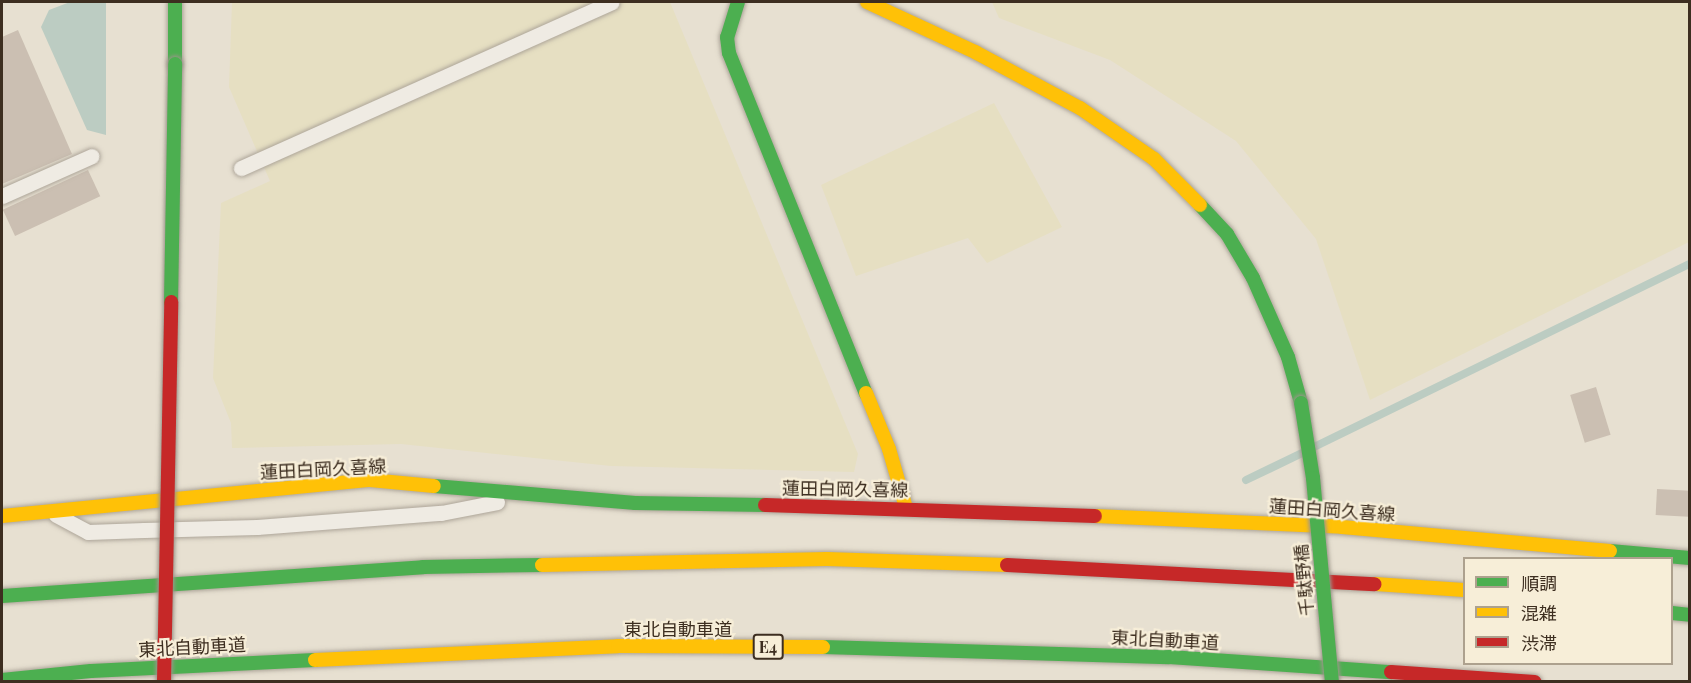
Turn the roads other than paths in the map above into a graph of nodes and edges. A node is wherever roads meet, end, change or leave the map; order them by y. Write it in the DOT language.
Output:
graph roads {
  1 [pos="175,2"];
  2 [pos="612,2"];
  3 [pos="738,2"];
  4 [pos="867,2"];
  5 [pos="92,156"];
  6 [pos="241,168"];
  7 [pos="2,196"];
  8 [pos="532,495"];
  9 [pos="906,508"];
  10 [pos="49,509"];
  11 [pos="2,516"];
  12 [pos="1689,558"];
  13 [pos="1463,590"];
  14 [pos="2,596"];
  15 [pos="1673,612"];
  16 [pos="1689,615"];
  17 [pos="2,680"];
  18 [pos="164,681"];
  19 [pos="1332,681"];
  20 [pos="1535,681"];
  1 -- 18 [label="main road, bridge"];
  2 -- 6 [label="lane"];
  3 -- 9 [label="main road"];
  4 -- 19 [label="main road, 千駄野橋, bridge"];
  5 -- 7 [label="lane"];
  8 -- 9 [label="main road, 蓮田白岡久喜線"];
  8 -- 10 [label="main road, 蓮田白岡久喜線"];
  8 -- 10 [label="lane"];
  9 -- 12 [label="main road, 蓮田白岡久喜線"];
  10 -- 11 [label="main road, 蓮田白岡久喜線"];
  13 -- 14 [label="main road"];
  15 -- 16 [label="main road"];
  17 -- 20 [label="main road, 東北自動車道 / E4"];
}
